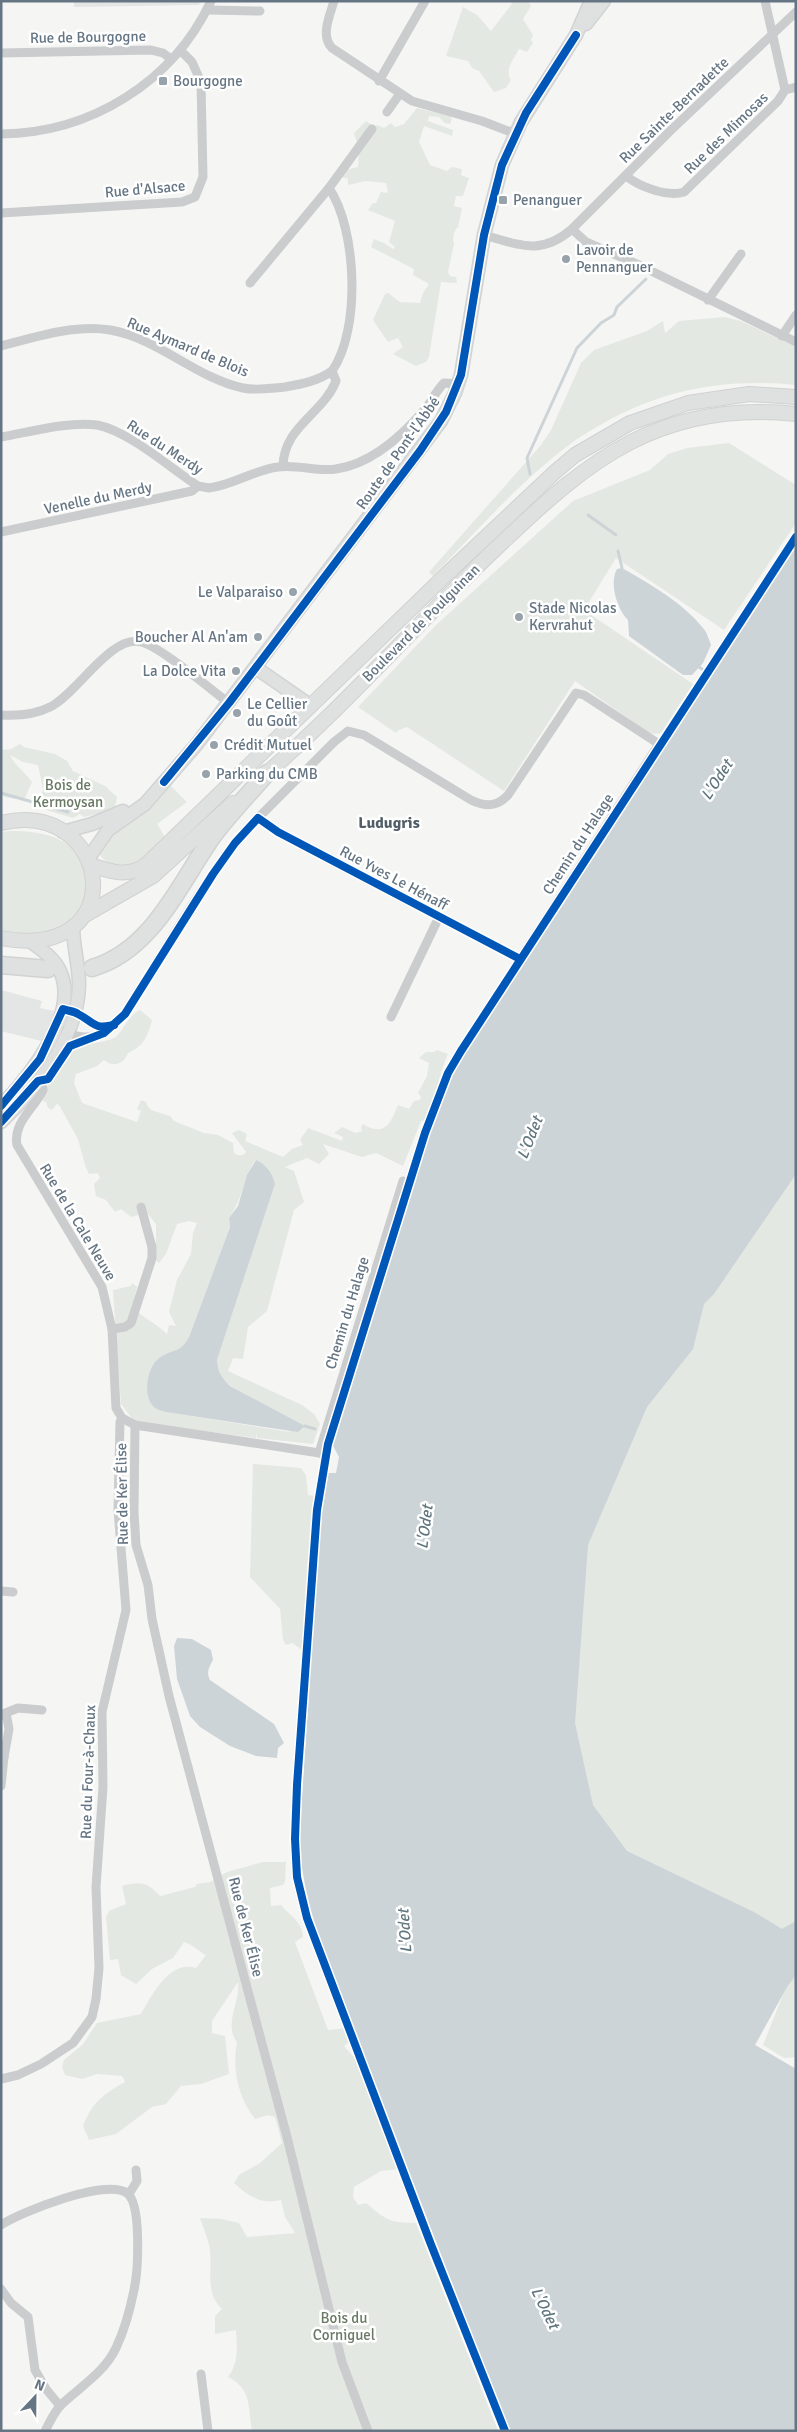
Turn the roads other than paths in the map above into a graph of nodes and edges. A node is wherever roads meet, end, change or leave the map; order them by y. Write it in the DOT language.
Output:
graph roads {
  1 [pos="212,1"];
  2 [pos="334,1"];
  3 [pos="425,1"];
  4 [pos="591,1"];
  5 [pos="604,1"];
  6 [pos="765,1"];
  7 [pos="207,10"];
  8 [pos="260,11"];
  9 [pos="796,12"];
  10 [pos="773,33"];
  11 [pos="576,35"];
  12 [pos="180,50"];
  13 [pos="1,52"];
  14 [pos="172,59"];
  15 [pos="380,81"];
  16 [pos="796,87"];
  17 [pos="785,90"];
  18 [pos="400,95"];
  19 [pos="386,112"];
  20 [pos="372,129"];
  21 [pos="1,134"];
  22 [pos="516,134"];
  23 [pos="626,176"];
  24 [pos="329,188"];
  25 [pos="1,213"];
  26 [pos="572,229"];
  27 [pos="484,235"];
  28 [pos="740,254"];
  29 [pos="250,283"];
  30 [pos="708,300"];
  31 [pos="796,315"];
  32 [pos="782,336"];
  33 [pos="796,342"];
  34 [pos="1,346"];
  35 [pos="332,371"];
  36 [pos="458,384"];
  37 [pos="796,397"];
  38 [pos="796,414"];
  39 [pos="1,437"];
  40 [pos="283,466"];
  41 [pos="198,486"];
  42 [pos="1,532"];
  43 [pos="256,668"];
  44 [pos="229,703"];
  45 [pos="311,706"];
  46 [pos="1,715"];
  47 [pos="267,773"];
  48 [pos="164,782"];
  49 [pos="258,818"];
  50 [pos="1,823"];
  51 [pos="63,832"];
  52 [pos="90,862"];
  53 [pos="85,915"];
  54 [pos="440,917"];
  55 [pos="73,926"];
  56 [pos="1,938"];
  57 [pos="31,942"];
  58 [pos="520,959"];
  59 [pos="1,965"];
  60 [pos="92,968"];
  61 [pos="48,969"];
  62 [pos="74,1013"];
  63 [pos="391,1017"];
  64 [pos="114,1025"];
  65 [pos="56,1028"];
  66 [pos="68,1034"];
  67 [pos="32,1079"];
  68 [pos="1,1106"];
  69 [pos="1,1122"];
  70 [pos="403,1182"];
  71 [pos="141,1206"];
  72 [pos="112,1329"];
  73 [pos="329,1416"];
  74 [pos="122,1418"];
  75 [pos="318,1419"];
  76 [pos="135,1425"];
  77 [pos="1,1591"];
  78 [pos="13,1592"];
  79 [pos="42,1710"];
  80 [pos="2,1714"];
  81 [pos="3,1756"];
  82 [pos="1,1786"];
  83 [pos="1,2079"];
  84 [pos="136,2170"];
  85 [pos="129,2194"];
  86 [pos="1,2226"];
  87 [pos="1,2289"];
  88 [pos="201,2374"];
  89 [pos="60,2406"];
  90 [pos="45,2431"];
  91 [pos="208,2431"];
  92 [pos="368,2431"];
  1 -- 7 [label="street"];
  2 -- 15 [label="street"];
  3 -- 15 [label="street"];
  4 -- 11 [label="main road, Route de Pont-l'Abbé"];
  5 -- 11 [label="main road, Route de Pont-l'Abbé"];
  6 -- 10 [label="street, Rue des Mimosas"];
  7 -- 8 [label="street"];
  7 -- 12 [label="street"];
  9 -- 10 [label="street, Rue Sainte-Bernadette"];
  10 -- 17 [label="street, Rue des Mimosas"];
  10 -- 23 [label="street, Rue Sainte-Bernadette"];
  11 -- 22 [label="main road, Route de Pont-l'Abbé"];
  12 -- 14 [label="street"];
  12 -- 25 [label="street, Rue d'Alsace"];
  13 -- 14 [label="street, Rue de Bourgogne"];
  14 -- 21 [label="street"];
  15 -- 18 [label="street"];
  16 -- 17 [label="street, Rue des Mimosas"];
  17 -- 23 [label="street, Rue des Mimosas"];
  18 -- 19 [label="street"];
  18 -- 22 [label="street"];
  20 -- 24 [label="street"];
  22 -- 27 [label="main road, Route de Pont-l'Abbé"];
  23 -- 26 [label="street, Rue Sainte-Bernadette"];
  24 -- 29 [label="street"];
  24 -- 35 [label="street"];
  26 -- 27 [label="street, Rue Sainte-Bernadette"];
  26 -- 30 [label="street"];
  27 -- 36 [label="main road, Route de Pont-l'Abbé"];
  28 -- 30 [label="street"];
  30 -- 32 [label="street"];
  31 -- 32 [label="street"];
  32 -- 33 [label="street"];
  34 -- 35 [label="street, Rue Aymard de Blois"];
  35 -- 40 [label="street"];
  36 -- 40 [label="street, Rue du Merdy"];
  36 -- 43 [label="main road, Route de Pont-l'Abbé"];
  37 -- 45 [label="main road, Boulevard de Poulguinan"];
  38 -- 47 [label="main road, Boulevard de Poulguinan"];
  39 -- 41 [label="street, Rue du Merdy"];
  40 -- 41 [label="street, Rue du Merdy"];
  41 -- 42 [label="street, Venelle du Merdy"];
  43 -- 44 [label="main road, Route de Pont-l'Abbé"];
  43 -- 45 [label="main road"];
  44 -- 46 [label="street"];
  44 -- 48 [label="main road, Route de Pont-l'Abbé"];
  45 -- 52 [label="main road, Boulevard de Poulguinan"];
  47 -- 53 [label="main road, Boulevard de Poulguinan"];
  47 -- 60 [label="highway"];
  48 -- 51 [label="main road, Route de Pont-l'Abbé"];
  48 -- 52 [label="main road, Route de Pont-l'Abbé"];
  49 -- 54 [label="street, Rue Yves Le Hénaff"];
  49 -- 58 [label="street, Chemin du Halage"];
  49 -- 64 [label="street"];
  50 -- 51 [label="main road"];
  51 -- 52 [label="main road"];
  52 -- 53 [label="main road"];
  53 -- 55 [label="main road"];
  54 -- 58 [label="street, Rue Yves Le Hénaff"];
  54 -- 63 [label="street"];
  55 -- 57 [label="main road"];
  55 -- 62 [label="main road"];
  56 -- 57 [label="main road"];
  57 -- 62 [label="main road"];
  59 -- 61 [label="highway"];
  62 -- 64 [label="street"];
  62 -- 65 [label="main road"];
  62 -- 66 [label="main road"];
  64 -- 66 [label="street"];
  65 -- 66 [label="street"];
  65 -- 67 [label="main road"];
  66 -- 67 [label="main road"];
  67 -- 68 [label="main road"];
  67 -- 69 [label="main road"];
  67 -- 72 [label="street, Rue de la Cale Neuve"];
  70 -- 73 [label="street, Chemin du Halage"];
  71 -- 72 [label="street"];
  72 -- 74 [label="street, Rue de la Cale Neuve"];
  73 -- 75 [label="street"];
  73 -- 76 [label="street, Chemin du Halage"];
  74 -- 76 [label="street"];
  74 -- 83 [label="street, Rue du Four-à-Chaux"];
  76 -- 92 [label="street, Rue de Ker Élise"];
  77 -- 78 [label="street"];
  79 -- 80 [label="street"];
  80 -- 81 [label="street"];
  81 -- 82 [label="street"];
  84 -- 85 [label="street"];
  85 -- 86 [label="street"];
  85 -- 89 [label="street"];
  87 -- 89 [label="street"];
  88 -- 91 [label="street"];
  89 -- 90 [label="street"];
}
